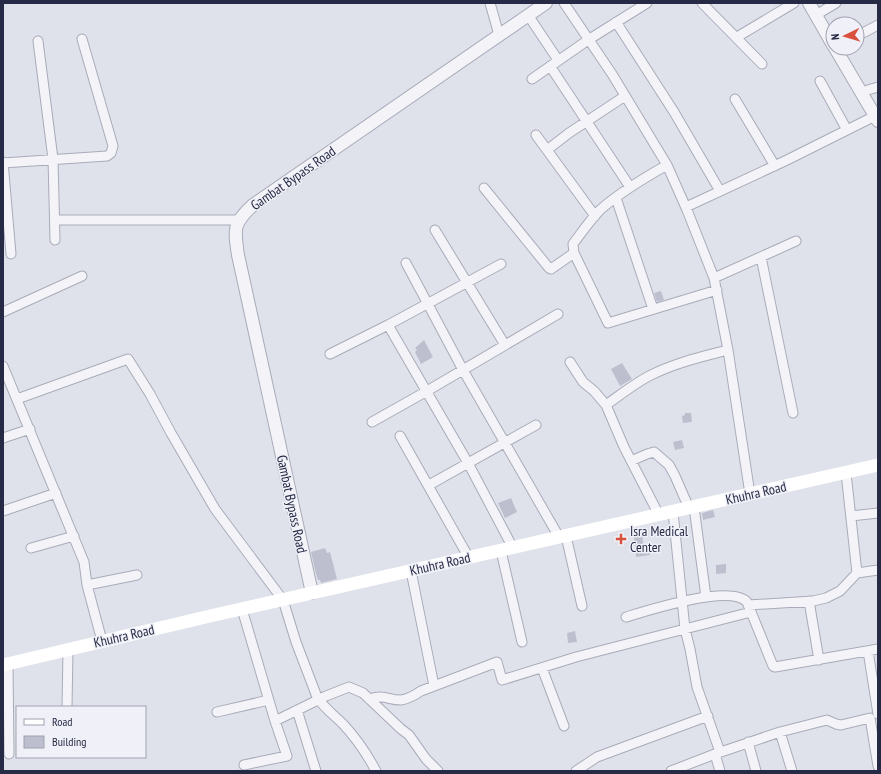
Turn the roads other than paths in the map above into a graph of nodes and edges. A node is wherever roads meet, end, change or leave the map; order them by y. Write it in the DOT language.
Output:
graph roads {
  1 [pos="490,3"];
  2 [pos="546,3"];
  3 [pos="564,3"];
  4 [pos="647,3"];
  5 [pos="702,3"];
  6 [pos="794,3"];
  7 [pos="809,3"];
  8 [pos="836,3"];
  9 [pos="528,15"];
  10 [pos="816,15"];
  11 [pos="616,22"];
  12 [pos="878,25"];
  13 [pos="825,31"];
  14 [pos="865,32"];
  15 [pos="499,35"];
  16 [pos="737,38"];
  17 [pos="82,39"];
  18 [pos="588,40"];
  19 [pos="38,41"];
  20 [pos="840,56"];
  21 [pos="558,60"];
  22 [pos="762,64"];
  23 [pos="550,66"];
  24 [pos="532,79"];
  25 [pos="820,81"];
  26 [pos="878,87"];
  27 [pos="861,92"];
  28 [pos="625,96"];
  29 [pos="735,99"];
  30 [pos="876,119"];
  31 [pos="586,122"];
  32 [pos="847,130"];
  33 [pos="536,135"];
  34 [pos="547,150"];
  35 [pos="53,159"];
  36 [pos="3,163"];
  37 [pos="667,165"];
  38 [pos="774,166"];
  39 [pos="630,187"];
  40 [pos="484,188"];
  41 [pos="720,191"];
  42 [pos="616,198"];
  43 [pos="686,207"];
  44 [pos="595,216"];
  45 [pos="56,220"];
  46 [pos="238,220"];
  47 [pos="435,230"];
  48 [pos="56,240"];
  49 [pos="796,241"];
  50 [pos="574,253"];
  51 [pos="11,254"];
  52 [pos="761,257"];
  53 [pos="406,263"];
  54 [pos="501,264"];
  55 [pos="82,276"];
  56 [pos="714,278"];
  57 [pos="467,283"];
  58 [pos="717,290"];
  59 [pos="428,304"];
  60 [pos="653,309"];
  61 [pos="3,312"];
  62 [pos="558,314"];
  63 [pos="388,325"];
  64 [pos="505,345"];
  65 [pos="728,350"];
  66 [pos="330,354"];
  67 [pos="570,362"];
  68 [pos="3,366"];
  69 [pos="463,370"];
  70 [pos="427,391"];
  71 [pos="17,399"];
  72 [pos="606,405"];
  73 [pos="793,413"];
  74 [pos="372,422"];
  75 [pos="536,425"];
  76 [pos="30,429"];
  77 [pos="400,436"];
  78 [pos="3,438"];
  79 [pos="505,443"];
  80 [pos="631,461"];
  81 [pos="468,463"];
  82 [pos="878,465"];
  83 [pos="846,473"];
  84 [pos="428,485"];
  85 [pos="56,492"];
  86 [pos="750,494"];
  87 [pos="692,507"];
  88 [pos="3,510"];
  89 [pos="673,512"];
  90 [pos="878,513"];
  91 [pos="659,515"];
  92 [pos="851,516"];
  93 [pos="74,536"];
  94 [pos="562,537"];
  95 [pos="31,548"];
  96 [pos="507,549"];
  97 [pos="469,558"];
  98 [pos="878,570"];
  99 [pos="411,571"];
  100 [pos="857,573"];
  101 [pos="137,575"];
  102 [pos="87,585"];
  103 [pos="312,593"];
  104 [pos="706,598"];
  105 [pos="283,600"];
  106 [pos="809,601"];
  107 [pos="681,602"];
  108 [pos="582,606"];
  109 [pos="242,609"];
  110 [pos="750,609"];
  111 [pos="626,617"];
  112 [pos="685,629"];
  113 [pos="102,642"];
  114 [pos="522,642"];
  115 [pos="878,649"];
  116 [pos="68,650"];
  117 [pos="868,651"];
  118 [pos="819,660"];
  119 [pos="5,664"];
  120 [pos="542,668"];
  121 [pos="434,686"];
  122 [pos="369,699"];
  123 [pos="269,700"];
  124 [pos="319,700"];
  125 [pos="67,706"];
  126 [pos="297,710"];
  127 [pos="217,712"];
  128 [pos="878,714"];
  129 [pos="708,716"];
  130 [pos="275,721"];
  131 [pos="874,721"];
  132 [pos="564,726"];
  133 [pos="780,732"];
  134 [pos="748,742"];
  135 [pos="717,753"];
  136 [pos="9,754"];
  137 [pos="244,765"];
  138 [pos="878,766"];
  139 [pos="316,771"];
  140 [pos="376,771"];
  141 [pos="438,771"];
  142 [pos="576,771"];
  143 [pos="671,771"];
  144 [pos="720,771"];
  145 [pos="756,771"];
  146 [pos="792,771"];
  1 -- 15 [label="street"];
  2 -- 9 [label="street, Gambat Bypass Road"];
  3 -- 18 [label="street"];
  4 -- 11 [label="street"];
  5 -- 16 [label="street"];
  6 -- 16 [label="street"];
  7 -- 10 [label="street"];
  8 -- 10 [label="street"];
  9 -- 15 [label="street, Gambat Bypass Road"];
  9 -- 21 [label="street"];
  10 -- 13 [label="street"];
  11 -- 18 [label="street"];
  11 -- 41 [label="street"];
  12 -- 14 [label="street"];
  15 -- 46 [label="street, Gambat Bypass Road"];
  16 -- 22 [label="street"];
  17 -- 35 [label="street"];
  18 -- 21 [label="street"];
  18 -- 28 [label="street"];
  19 -- 35 [label="street"];
  20 -- 27 [label="street"];
  21 -- 23 [label="street"];
  23 -- 24 [label="street"];
  23 -- 31 [label="street"];
  25 -- 32 [label="street"];
  26 -- 27 [label="street"];
  27 -- 30 [label="street"];
  28 -- 31 [label="street"];
  28 -- 37 [label="street"];
  29 -- 38 [label="street"];
  30 -- 32 [label="street"];
  31 -- 34 [label="street"];
  31 -- 39 [label="street"];
  32 -- 38 [label="street"];
  33 -- 34 [label="street"];
  34 -- 44 [label="street"];
  35 -- 36 [label="street"];
  35 -- 45 [label="street"];
  36 -- 51 [label="street"];
  37 -- 39 [label="street"];
  37 -- 43 [label="street"];
  38 -- 41 [label="street"];
  39 -- 42 [label="street"];
  40 -- 50 [label="street"];
  41 -- 43 [label="street"];
  42 -- 44 [label="street"];
  42 -- 60 [label="street"];
  43 -- 56 [label="street"];
  44 -- 50 [label="street"];
  45 -- 46 [label="street"];
  45 -- 48 [label="street"];
  46 -- 103 [label="street, Gambat Bypass Road"];
  47 -- 57 [label="street"];
  49 -- 52 [label="street"];
  50 -- 60 [label="street"];
  52 -- 56 [label="street"];
  52 -- 73 [label="street"];
  53 -- 59 [label="street"];
  54 -- 57 [label="street"];
  55 -- 61 [label="street"];
  56 -- 58 [label="street"];
  57 -- 59 [label="street"];
  57 -- 64 [label="street"];
  58 -- 60 [label="street"];
  58 -- 65 [label="street"];
  59 -- 63 [label="street"];
  59 -- 69 [label="street"];
  62 -- 64 [label="street"];
  63 -- 66 [label="street"];
  63 -- 70 [label="street"];
  64 -- 69 [label="street"];
  65 -- 72 [label="street"];
  65 -- 86 [label="street"];
  67 -- 72 [label="street"];
  68 -- 71 [label="street"];
  69 -- 70 [label="street"];
  69 -- 79 [label="street"];
  70 -- 74 [label="street"];
  70 -- 81 [label="street"];
  71 -- 76 [label="street"];
  71 -- 105 [label="street"];
  72 -- 80 [label="street"];
  75 -- 79 [label="street"];
  76 -- 78 [label="street"];
  76 -- 85 [label="street"];
  77 -- 84 [label="street"];
  79 -- 81 [label="street"];
  79 -- 94 [label="street"];
  80 -- 87 [label="street"];
  80 -- 91 [label="street"];
  81 -- 84 [label="street"];
  81 -- 96 [label="street"];
  82 -- 83 [label="main road, Khuhra Road"];
  83 -- 86 [label="main road, Khuhra Road"];
  83 -- 92 [label="street"];
  84 -- 97 [label="street"];
  85 -- 88 [label="street"];
  85 -- 93 [label="street"];
  86 -- 87 [label="main road, Khuhra Road"];
  87 -- 89 [label="main road, Khuhra Road"];
  87 -- 104 [label="street"];
  89 -- 91 [label="main road, Khuhra Road"];
  89 -- 107 [label="street"];
  90 -- 92 [label="street"];
  91 -- 94 [label="main road, Khuhra Road"];
  92 -- 100 [label="street"];
  93 -- 95 [label="street"];
  93 -- 102 [label="street"];
  94 -- 96 [label="main road, Khuhra Road"];
  94 -- 108 [label="street"];
  96 -- 97 [label="main road, Khuhra Road"];
  96 -- 114 [label="street"];
  97 -- 99 [label="main road, Khuhra Road"];
  98 -- 100 [label="street"];
  99 -- 103 [label="main road, Khuhra Road"];
  99 -- 121 [label="street"];
  100 -- 106 [label="street"];
  101 -- 102 [label="street"];
  102 -- 113 [label="street"];
  103 -- 105 [label="main road, Khuhra Road"];
  104 -- 107 [label="street"];
  104 -- 110 [label="street"];
  105 -- 109 [label="main road, Khuhra Road"];
  105 -- 124 [label="street"];
  106 -- 110 [label="street"];
  106 -- 118 [label="street"];
  107 -- 111 [label="street"];
  107 -- 112 [label="street"];
  109 -- 113 [label="main road, Khuhra Road"];
  109 -- 123 [label="street"];
  110 -- 112 [label="street"];
  110 -- 118 [label="street"];
  112 -- 120 [label="street"];
  112 -- 129 [label="street"];
  113 -- 116 [label="main road, Khuhra Road"];
  115 -- 117 [label="street"];
  116 -- 119 [label="main road, Khuhra Road"];
  116 -- 125 [label="street"];
  117 -- 118 [label="street"];
  117 -- 128 [label="street"];
  119 -- 136 [label="street"];
  120 -- 121 [label="street"];
  120 -- 132 [label="street"];
  121 -- 122 [label="street"];
  122 -- 124 [label="street"];
  122 -- 141 [label="street"];
  123 -- 127 [label="street"];
  123 -- 130 [label="street"];
  124 -- 126 [label="street"];
  124 -- 140 [label="street"];
  126 -- 130 [label="street"];
  126 -- 139 [label="street"];
  129 -- 135 [label="street"];
  129 -- 142 [label="street"];
  130 -- 137 [label="street"];
  131 -- 133 [label="street"];
  131 -- 138 [label="street"];
  133 -- 134 [label="street"];
  133 -- 146 [label="street"];
  134 -- 135 [label="street"];
  134 -- 145 [label="street"];
  135 -- 143 [label="street"];
  135 -- 144 [label="street"];
}
